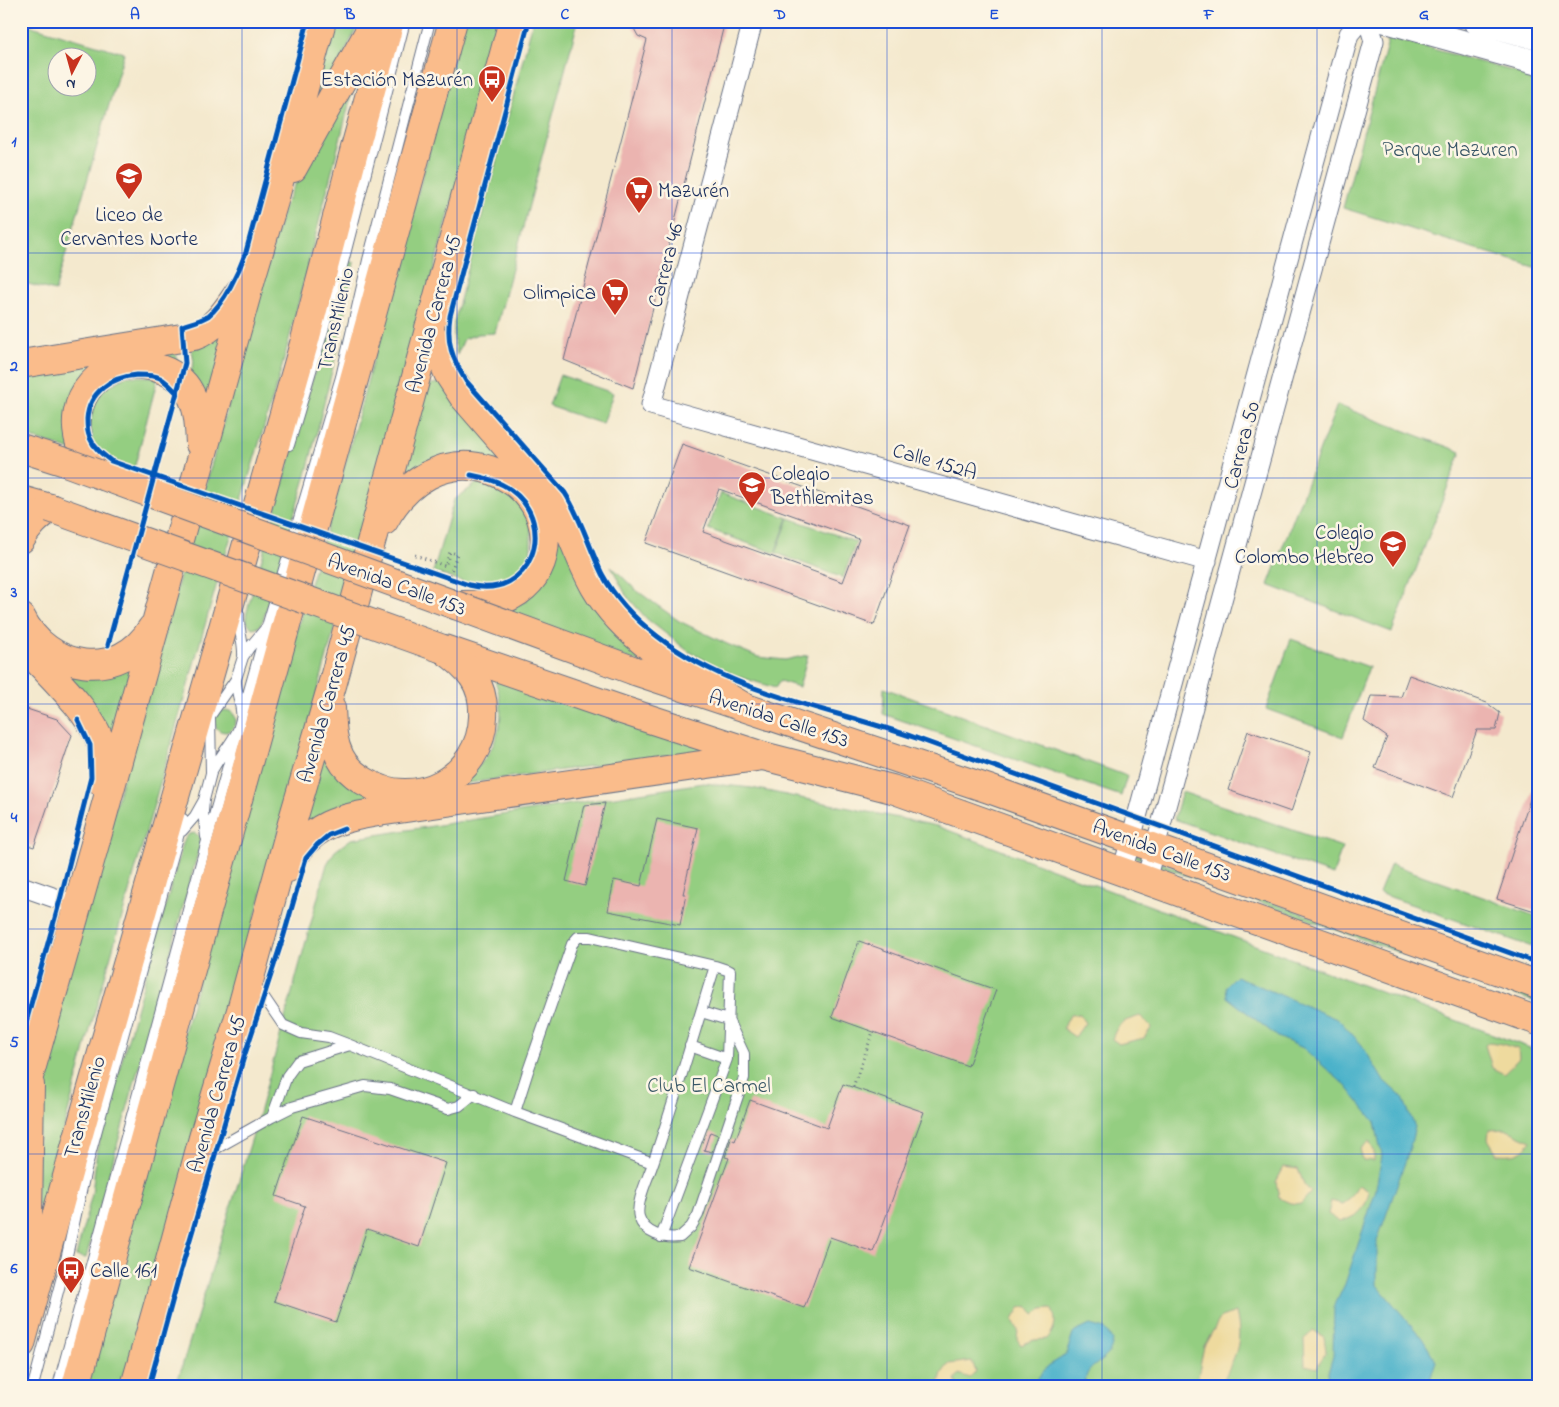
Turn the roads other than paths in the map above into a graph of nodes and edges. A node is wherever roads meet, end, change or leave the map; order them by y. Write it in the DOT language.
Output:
graph roads {
  1 [pos="322,21"];
  2 [pos="375,21"];
  3 [pos="390,21"];
  4 [pos="405,21"];
  5 [pos="430,21"];
  6 [pos="453,21"];
  7 [pos="506,21"];
  8 [pos="513,21"];
  9 [pos="753,21"];
  10 [pos="1360,21"];
  11 [pos="1368,21"];
  12 [pos="1386,21"];
  13 [pos="1476,21"];
  14 [pos="1538,38"];
  15 [pos="505,51"];
  16 [pos="1538,63"];
  17 [pos="274,202"];
  18 [pos="252,275"];
  19 [pos="429,328"];
  20 [pos="21,364"];
  21 [pos="651,405"];
  22 [pos="21,448"];
  23 [pos="286,456"];
  24 [pos="21,463"];
  25 [pos="200,463"];
  26 [pos="102,476"];
  27 [pos="21,500"];
  28 [pos="272,502"];
  29 [pos="50,508"];
  30 [pos="21,539"];
  31 [pos="258,549"];
  32 [pos="368,554"];
  33 [pos="1207,561"];
  34 [pos="253,568"];
  35 [pos="248,586"];
  36 [pos="456,592"];
  37 [pos="21,617"];
  38 [pos="155,622"];
  39 [pos="268,624"];
  40 [pos="231,642"];
  41 [pos="21,644"];
  42 [pos="443,649"];
  43 [pos="243,657"];
  44 [pos="634,676"];
  45 [pos="236,679"];
  46 [pos="334,682"];
  47 [pos="218,688"];
  48 [pos="744,707"];
  49 [pos="210,716"];
  50 [pos="241,722"];
  51 [pos="200,754"];
  52 [pos="763,756"];
  53 [pos="211,773"];
  54 [pos="892,789"];
  55 [pos="204,800"];
  56 [pos="185,812"];
  57 [pos="100,826"];
  58 [pos="177,840"];
  59 [pos="1143,844"];
  60 [pos="205,848"];
  61 [pos="1134,876"];
  62 [pos="21,886"];
  63 [pos="78,906"];
  64 [pos="269,908"];
  65 [pos="715,966"];
  66 [pos="249,980"];
  67 [pos="1538,985"];
  68 [pos="701,1012"];
  69 [pos="728,1020"];
  70 [pos="1538,1021"];
  71 [pos="350,1044"];
  72 [pos="690,1046"];
  73 [pos="727,1059"];
  74 [pos="26,1069"];
  75 [pos="474,1094"];
  76 [pos="21,1105"];
  77 [pos="515,1112"];
  78 [pos="272,1117"];
  79 [pos="198,1153"];
  80 [pos="653,1163"];
  81 [pos="661,1237"];
  82 [pos="23,1339"];
  83 [pos="33,1386"];
  84 [pos="58,1386"];
  85 [pos="76,1386"];
  86 [pos="135,1386"];
  1 -- 17 [label="main road"];
  2 -- 17 [label="main road"];
  3 -- 82 [label="main road"];
  4 -- 23 [label="lane, TransMilenio"];
  5 -- 39 [label="lane, TransMilenio"];
  6 -- 85 [label="main road"];
  7 -- 15 [label="main road"];
  8 -- 15 [label="main road, Avenida Carrera 45"];
  9 -- 21 [label="street, Carrera 46"];
  10 -- 33 [label="street, Carrera 50"];
  11 -- 59 [label="street, Carrera 50"];
  12 -- 16 [label="street"];
  13 -- 14 [label="street"];
  15 -- 19 [label="main road, Avenida Carrera 45"];
  17 -- 18 [label="main road"];
  18 -- 20 [label="main road"];
  18 -- 25 [label="main road"];
  19 -- 32 [label="main road, Avenida Carrera 45"];
  19 -- 48 [label="main road"];
  21 -- 33 [label="street, Calle 152A"];
  22 -- 26 [label="main road, Avenida Calle 153, bridge"];
  24 -- 44 [label="main road, Avenida Calle 153"];
  25 -- 26 [label="main road"];
  25 -- 38 [label="main road"];
  26 -- 36 [label="main road, Avenida Calle 153, bridge"];
  27 -- 29 [label="main road, Avenida Calle 153"];
  28 -- 31 [label="lane"];
  29 -- 30 [label="main road"];
  29 -- 42 [label="main road, Avenida Calle 153, bridge"];
  32 -- 36 [label="main road"];
  32 -- 46 [label="main road, Avenida Carrera 45"];
  33 -- 59 [label="street, Carrera 50"];
  34 -- 35 [label="lane"];
  36 -- 44 [label="main road, Avenida Calle 153, bridge"];
  37 -- 38 [label="main road"];
  38 -- 57 [label="main road"];
  39 -- 43 [label="lane, TransMilenio"];
  39 -- 50 [label="lane, TransMilenio"];
  40 -- 43 [label="lane, TransMilenio"];
  41 -- 57 [label="main road"];
  42 -- 46 [label="main road"];
  42 -- 52 [label="main road, Avenida Calle 153"];
  43 -- 45 [label="lane, TransMilenio"];
  44 -- 48 [label="main road, Avenida Calle 153"];
  44 -- 54 [label="main road, Avenida Calle 153"];
  45 -- 49 [label="lane, TransMilenio"];
  45 -- 50 [label="lane, TransMilenio"];
  46 -- 64 [label="main road, Avenida Carrera 45"];
  47 -- 49 [label="lane, TransMilenio"];
  48 -- 59 [label="main road, Avenida Calle 153"];
  49 -- 51 [label="lane, TransMilenio"];
  49 -- 53 [label="lane, TransMilenio"];
  50 -- 53 [label="lane, TransMilenio"];
  50 -- 60 [label="lane, TransMilenio"];
  52 -- 54 [label="main road, Avenida Calle 153"];
  52 -- 64 [label="main road"];
  53 -- 55 [label="lane, TransMilenio"];
  54 -- 61 [label="main road, Avenida Calle 153"];
  55 -- 58 [label="lane, TransMilenio"];
  55 -- 60 [label="lane, TransMilenio"];
  56 -- 58 [label="lane, TransMilenio"];
  57 -- 63 [label="main road"];
  58 -- 83 [label="lane, TransMilenio"];
  59 -- 61 [label="street, Carrera 50"];
  59 -- 61 [label="street, Carrera 50"];
  59 -- 67 [label="main road, Avenida Calle 153"];
  60 -- 84 [label="lane, TransMilenio"];
  61 -- 70 [label="main road, Avenida Calle 153"];
  62 -- 63 [label="street"];
  63 -- 74 [label="main road"];
  64 -- 66 [label="main road, Avenida Carrera 45"];
  65 -- 68 [label="lane"];
  65 -- 69 [label="lane"];
  65 -- 77 [label="lane"];
  66 -- 71 [label="lane"];
  66 -- 79 [label="main road, Avenida Carrera 45"];
  68 -- 69 [label="lane"];
  68 -- 72 [label="lane"];
  69 -- 73 [label="lane"];
  69 -- 81 [label="lane"];
  71 -- 75 [label="lane"];
  71 -- 78 [label="lane"];
  72 -- 73 [label="lane"];
  72 -- 80 [label="lane"];
  73 -- 81 [label="lane"];
  74 -- 76 [label="main road"];
  74 -- 82 [label="main road"];
  75 -- 77 [label="lane"];
  75 -- 78 [label="lane"];
  77 -- 80 [label="lane"];
  78 -- 79 [label="lane"];
  79 -- 86 [label="main road, Avenida Carrera 45"];
  80 -- 81 [label="lane"];
}
